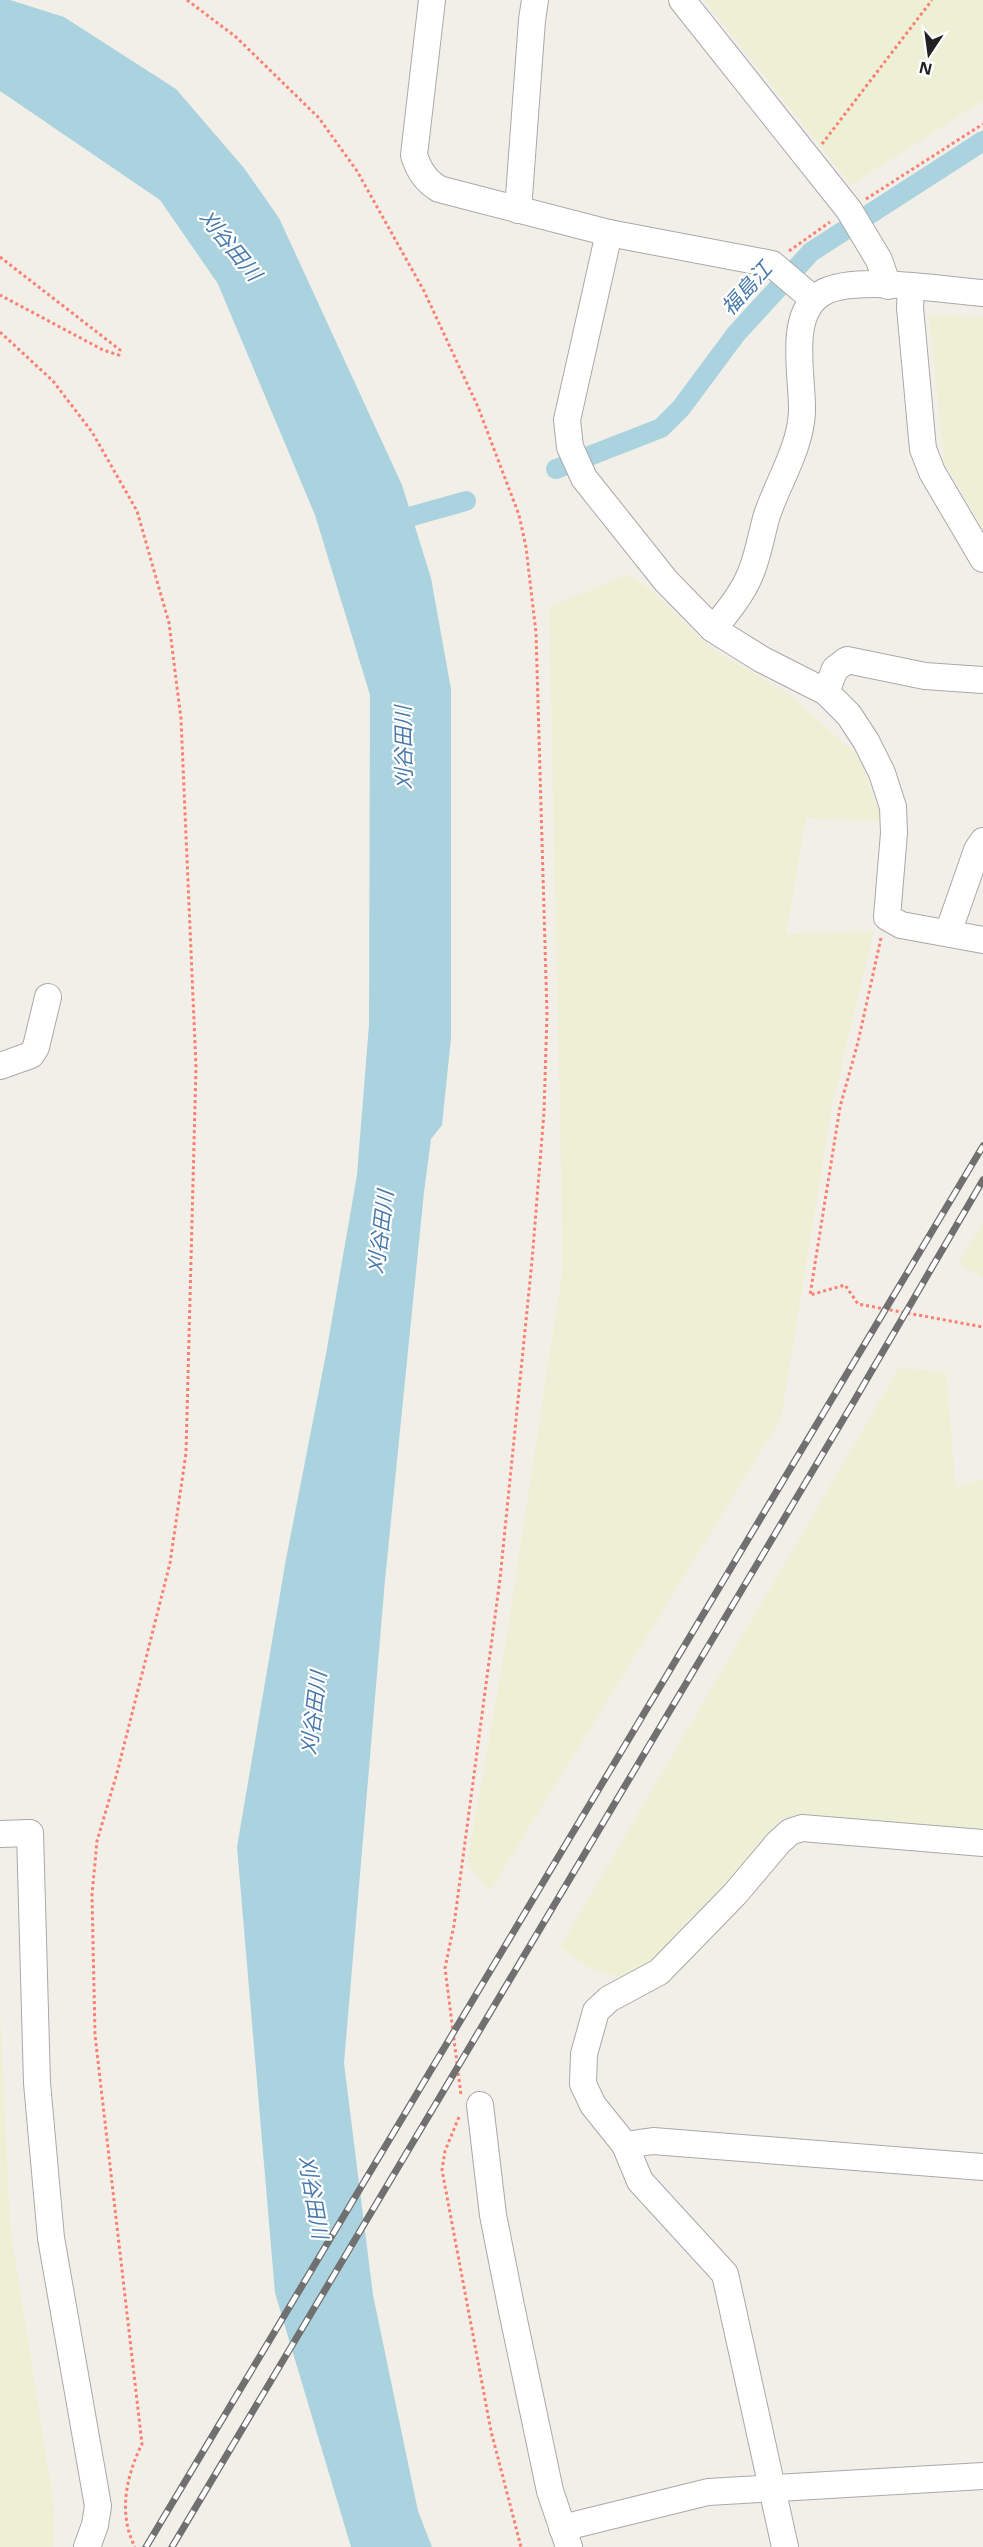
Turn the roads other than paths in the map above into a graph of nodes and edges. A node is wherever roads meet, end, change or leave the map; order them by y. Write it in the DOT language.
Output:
graph roads {
  1 [pos="432,0"];
  2 [pos="536,0"];
  3 [pos="682,0"];
  4 [pos="518,210"];
  5 [pos="609,233"];
  6 [pos="899,287"];
  7 [pos="807,293"];
  8 [pos="983,293"];
  9 [pos="983,559"];
  10 [pos="713,629"];
  11 [pos="983,680"];
  12 [pos="826,692"];
  13 [pos="983,841"];
  14 [pos="948,933"];
  15 [pos="983,940"];
  16 [pos="48,998"];
  17 [pos="0,1066"];
  18 [pos="0,1834"];
  19 [pos="983,1843"];
  20 [pos="467,2104"];
  21 [pos="625,2145"];
  22 [pos="983,2167"];
  23 [pos="983,2476"];
  24 [pos="773,2489"];
  25 [pos="566,2538"];
  26 [pos="87,2547"];
  27 [pos="785,2547"];
  1 -- 4 [label="street"];
  2 -- 4 [label="street"];
  3 -- 6 [label="street"];
  4 -- 5 [label="street"];
  5 -- 7 [label="street"];
  5 -- 10 [label="street"];
  6 -- 7 [label="street"];
  6 -- 8 [label="street"];
  6 -- 9 [label="street"];
  7 -- 10 [label="street"];
  10 -- 12 [label="street"];
  11 -- 12 [label="street"];
  12 -- 14 [label="street"];
  13 -- 14 [label="street"];
  14 -- 15 [label="street"];
  16 -- 17 [label="street"];
  18 -- 26 [label="street"];
  19 -- 21 [label="street"];
  20 -- 25 [label="street"];
  21 -- 22 [label="street"];
  21 -- 24 [label="street"];
  23 -- 24 [label="street"];
  24 -- 25 [label="street"];
  24 -- 27 [label="street"];
}
